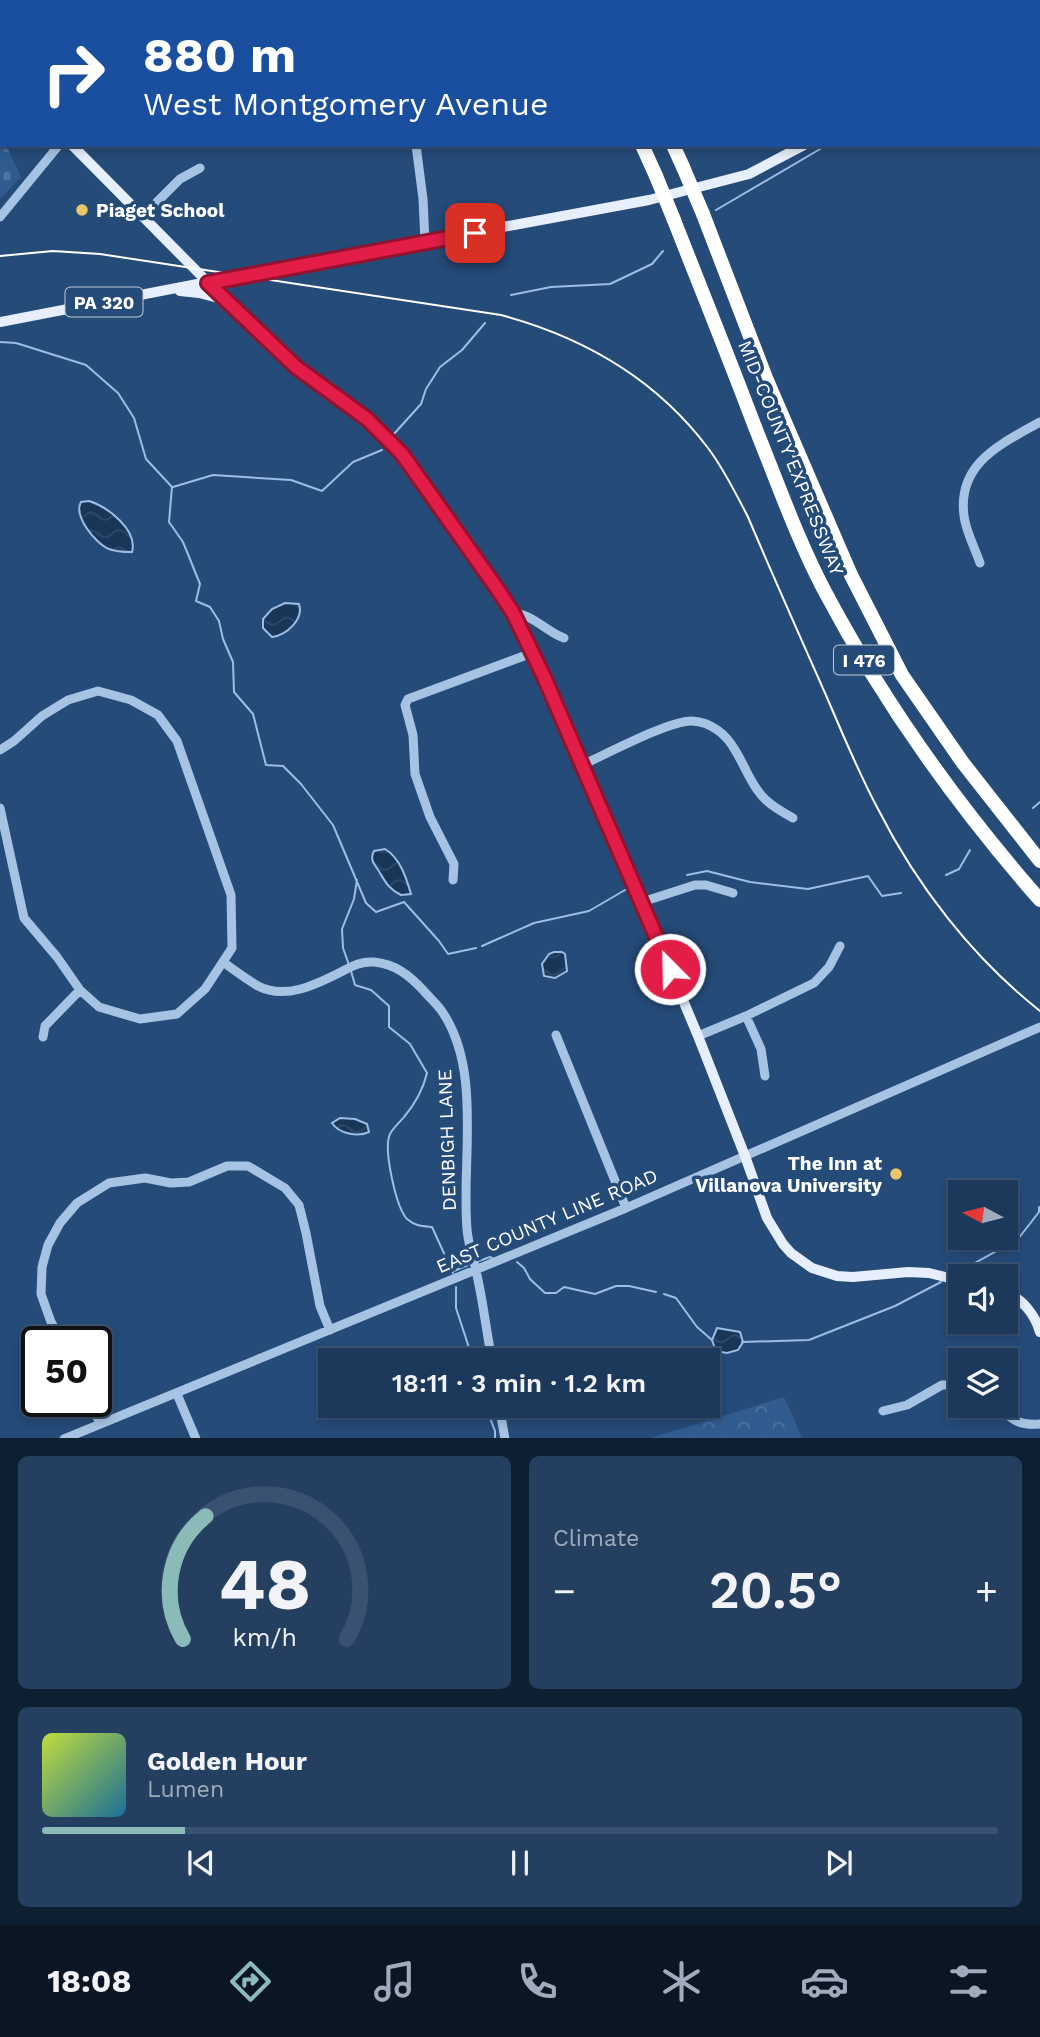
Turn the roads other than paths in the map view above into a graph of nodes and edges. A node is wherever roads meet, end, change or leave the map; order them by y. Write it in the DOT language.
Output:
graph roads {
  1 [pos="57,147"];
  2 [pos="74,147"];
  3 [pos="416,147"];
  4 [pos="643,147"];
  5 [pos="674,147"];
  6 [pos="800,147"];
  7 [pos="200,168"];
  8 [pos="143,216"];
  9 [pos="0,217"];
  10 [pos="425,242"];
  11 [pos="208,283"];
  12 [pos="170,290"];
  13 [pos="226,300"];
  14 [pos="0,322"];
  15 [pos="1040,422"];
  16 [pos="980,563"];
  17 [pos="513,613"];
  18 [pos="564,638"];
  19 [pos="532,653"];
  20 [pos="0,750"];
  21 [pos="582,765"];
  22 [pos="0,808"];
  23 [pos="793,818"];
  24 [pos="1040,861"];
  25 [pos="453,880"];
  26 [pos="733,893"];
  27 [pos="1040,900"];
  28 [pos="642,902"];
  29 [pos="840,946"];
  30 [pos="223,962"];
  31 [pos="80,990"];
  32 [pos="746,1016"];
  33 [pos="1040,1027"];
  34 [pos="556,1035"];
  35 [pos="698,1036"];
  36 [pos="43,1037"];
  37 [pos="765,1076"];
  38 [pos="745,1156"];
  39 [pos="626,1208"];
  40 [pos="476,1270"];
  41 [pos="948,1278"];
  42 [pos="1018,1300"];
  43 [pos="53,1326"];
  44 [pos="331,1330"];
  45 [pos="1040,1332"];
  46 [pos="490,1348"];
  47 [pos="948,1385"];
  48 [pos="177,1394"];
  49 [pos="883,1411"];
  50 [pos="97,1417"];
  51 [pos="501,1418"];
  52 [pos="1011,1418"];
  53 [pos="100,1424"];
  54 [pos="1040,1424"];
  55 [pos="64,1438"];
  56 [pos="196,1438"];
  57 [pos="505,1438"];
  1 -- 9 [label="street"];
  2 -- 8 [label="main road"];
  3 -- 10 [label="street"];
  4 -- 27 [label="highway, MID-COUNTY EXPRESSWAY / I 476, bridge"];
  5 -- 24 [label="highway, MID-COUNTY EXPRESSWAY / I 476, bridge"];
  6 -- 10 [label="main road, PA 320"];
  7 -- 8 [label="street"];
  8 -- 11 [label="main road"];
  10 -- 11 [label="main road, PA 320"];
  11 -- 12 [label="main road, PA 320"];
  11 -- 13 [label="main road"];
  12 -- 13 [label="main road"];
  12 -- 14 [label="main road, PA 320"];
  13 -- 17 [label="main road"];
  15 -- 16 [label="street"];
  17 -- 18 [label="street"];
  17 -- 19 [label="main road"];
  19 -- 21 [label="main road"];
  19 -- 25 [label="street"];
  20 -- 30 [label="street"];
  21 -- 23 [label="street"];
  21 -- 28 [label="main road"];
  22 -- 31 [label="street"];
  26 -- 28 [label="street"];
  28 -- 35 [label="main road"];
  29 -- 32 [label="street"];
  30 -- 31 [label="street"];
  30 -- 40 [label="street, DENBIGH LANE"];
  31 -- 36 [label="street"];
  32 -- 35 [label="street"];
  32 -- 37 [label="street"];
  33 -- 38 [label="street, EAST COUNTY LINE ROAD"];
  34 -- 39 [label="street"];
  35 -- 38 [label="main road"];
  38 -- 39 [label="street, EAST COUNTY LINE ROAD"];
  38 -- 41 [label="main road"];
  39 -- 40 [label="street, EAST COUNTY LINE ROAD"];
  40 -- 44 [label="street, EAST COUNTY LINE ROAD"];
  40 -- 46 [label="street, DENBIGH LANE"];
  42 -- 45 [label="main road"];
  43 -- 44 [label="street"];
  44 -- 48 [label="street, EAST COUNTY LINE ROAD"];
  47 -- 49 [label="street"];
  48 -- 53 [label="street, EAST COUNTY LINE ROAD"];
  48 -- 56 [label="street"];
  50 -- 53 [label="street"];
  51 -- 57 [label="street"];
  52 -- 54 [label="street"];
  53 -- 55 [label="street, EAST COUNTY LINE ROAD"];
}
